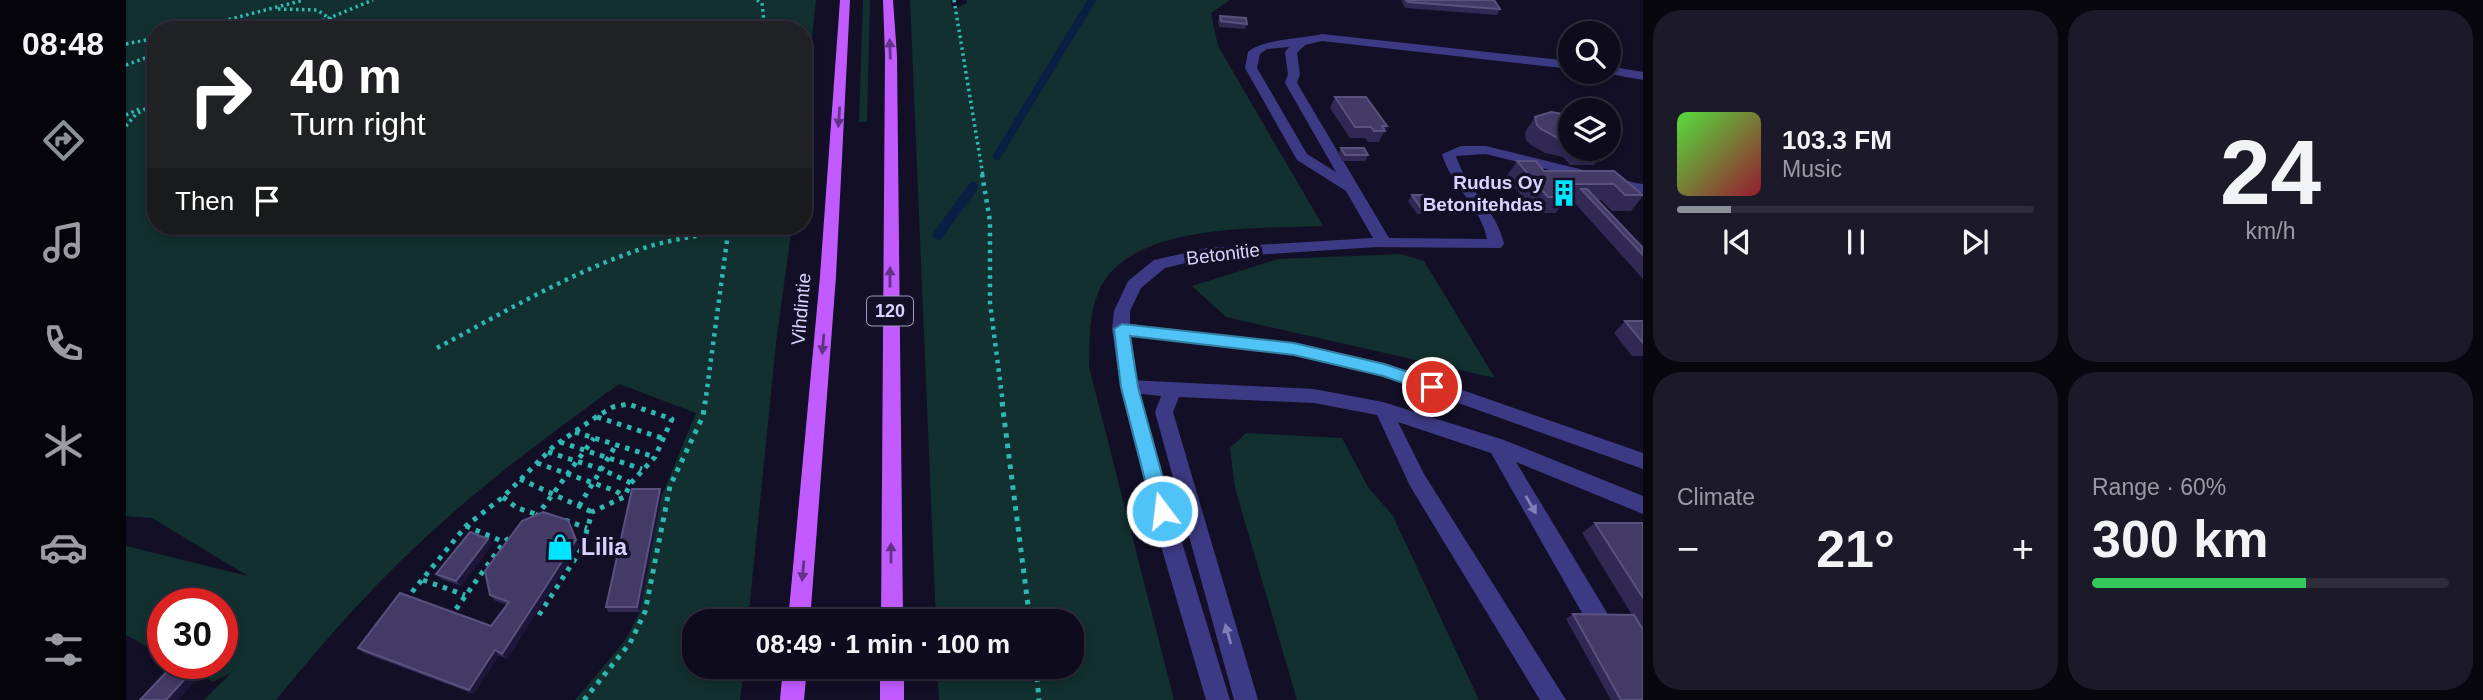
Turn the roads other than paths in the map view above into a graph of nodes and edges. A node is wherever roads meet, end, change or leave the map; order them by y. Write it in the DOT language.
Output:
graph roads {
  1 [pos="845,0"];
  2 [pos="888,0"];
  3 [pos="1301,43"];
  4 [pos="1558,64"];
  5 [pos="1621,72"];
  6 [pos="1643,76"];
  7 [pos="1352,189"];
  8 [pos="1643,189"];
  9 [pos="1378,243"];
  10 [pos="1122,329"];
  11 [pos="1129,387"];
  12 [pos="1173,389"];
  13 [pos="1383,409"];
  14 [pos="1497,446"];
  15 [pos="1643,461"];
  16 [pos="1643,505"];
  17 [pos="800,609"];
  18 [pos="892,609"];
  19 [pos="1598,618"];
  20 [pos="794,679"];
  21 [pos="892,679"];
  22 [pos="792,700"];
  23 [pos="892,700"];
  24 [pos="1218,700"];
  25 [pos="1246,700"];
  26 [pos="1554,700"];
  1 -- 17 [label="main road, Vihdintie, one-way"];
  18 -- 2 [label="main road, 120, one-way"];
  3 -- 4 [label="street"];
  3 -- 7 [label="street"];
  3 -- 7 [label="street"];
  5 -- 6 [label="street"];
  7 -- 9 [label="street"];
  8 -- 9 [label="street, Betonitie"];
  9 -- 10 [label="street, Betonitie"];
  10 -- 11 [label="street, Betonitie"];
  10 -- 15 [label="street"];
  11 -- 12 [label="street"];
  11 -- 24 [label="street, Betonitie"];
  12 -- 13 [label="street"];
  25 -- 12 [label="street, one-way"];
  13 -- 14 [label="street"];
  13 -- 26 [label="street"];
  14 -- 16 [label="street"];
  14 -- 19 [label="street, one-way"];
  20 -- 22 [label="main road"];
  21 -- 23 [label="main road"];
}
